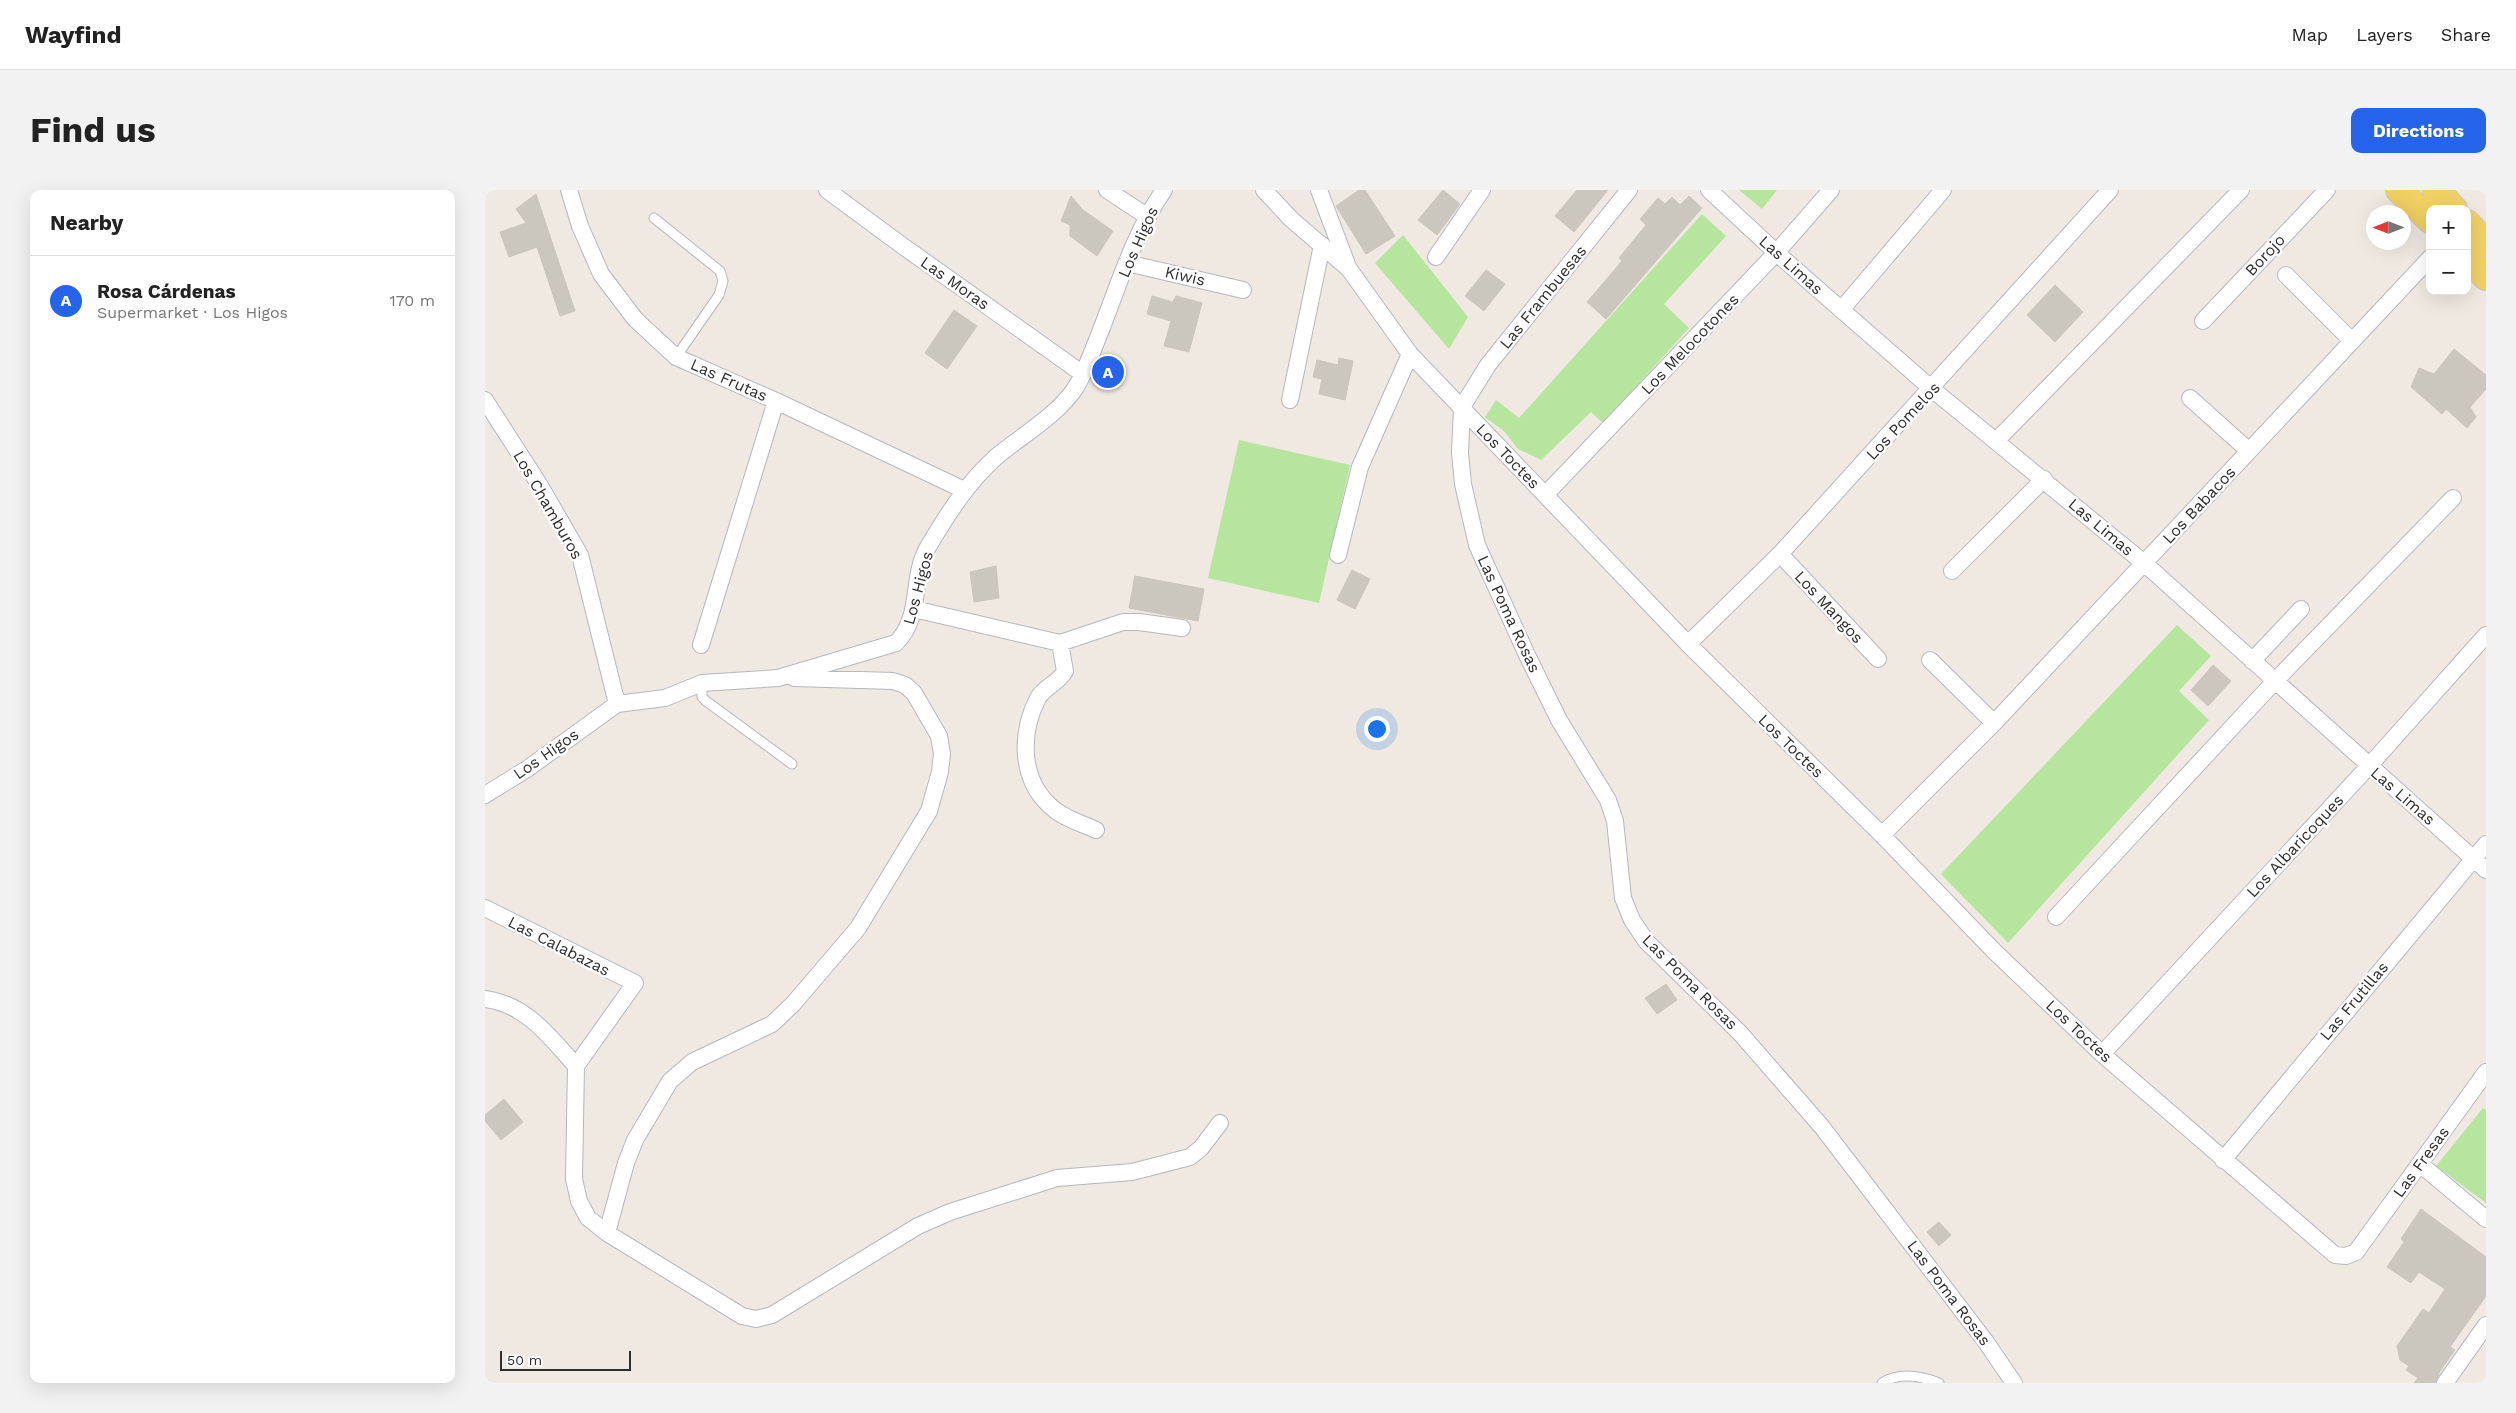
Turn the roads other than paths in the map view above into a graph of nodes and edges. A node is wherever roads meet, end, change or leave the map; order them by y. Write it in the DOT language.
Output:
graph roads {
  1 [pos="569,190"];
  2 [pos="827,190"];
  3 [pos="1107,190"];
  4 [pos="1164,190"];
  5 [pos="1264,190"];
  6 [pos="1319,190"];
  7 [pos="1482,190"];
  8 [pos="1629,190"];
  9 [pos="1709,190"];
  10 [pos="1831,190"];
  11 [pos="1943,190"];
  12 [pos="2110,190"];
  13 [pos="2241,190"];
  14 [pos="2327,190"];
  15 [pos="2399,190"];
  16 [pos="2436,190"];
  17 [pos="2450,205"];
  18 [pos="2426,216"];
  19 [pos="1148,217"];
  20 [pos="654,218"];
  21 [pos="2471,227"];
  22 [pos="2486,243"];
  23 [pos="1322,245"];
  24 [pos="1776,253"];
  25 [pos="1436,257"];
  26 [pos="2471,261"];
  27 [pos="2426,262"];
  28 [pos="1127,263"];
  29 [pos="1349,269"];
  30 [pos="2286,275"];
  31 [pos="2486,277"];
  32 [pos="1243,290"];
  33 [pos="1841,310"];
  34 [pos="2203,320"];
  35 [pos="2351,340"];
  36 [pos="1410,354"];
  37 [pos="676,357"];
  38 [pos="1083,374"];
  39 [pos="1932,389"];
  40 [pos="2190,398"];
  41 [pos="485,400"];
  42 [pos="1290,400"];
  43 [pos="777,401"];
  44 [pos="1462,407"];
  45 [pos="1996,441"];
  46 [pos="2249,452"];
  47 [pos="2044,479"];
  48 [pos="964,490"];
  49 [pos="1545,495"];
  50 [pos="2453,498"];
  51 [pos="1780,554"];
  52 [pos="1338,555"];
  53 [pos="2144,563"];
  54 [pos="1952,571"];
  55 [pos="914,609"];
  56 [pos="2301,610"];
  57 [pos="1182,628"];
  58 [pos="2486,635"];
  59 [pos="1060,643"];
  60 [pos="1688,644"];
  61 [pos="701,645"];
  62 [pos="1878,659"];
  63 [pos="1931,660"];
  64 [pos="2252,661"];
  65 [pos="778,678"];
  66 [pos="2275,682"];
  67 [pos="702,683"];
  68 [pos="617,704"];
  69 [pos="1994,723"];
  70 [pos="792,764"];
  71 [pos="2369,766"];
  72 [pos="485,795"];
  73 [pos="1096,830"];
  74 [pos="1881,834"];
  75 [pos="2486,844"];
  76 [pos="2473,858"];
  77 [pos="2486,870"];
  78 [pos="485,908"];
  79 [pos="2056,917"];
  80 [pos="485,998"];
  81 [pos="2102,1054"];
  82 [pos="576,1066"];
  83 [pos="2486,1072"];
  84 [pos="1221,1123"];
  85 [pos="2223,1160"];
  86 [pos="2420,1164"];
  87 [pos="2486,1219"];
  88 [pos="607,1233"];
  89 [pos="2356,1252"];
  90 [pos="2486,1324"];
  91 [pos="1882,1383"];
  92 [pos="1939,1383"];
  93 [pos="2014,1383"];
  94 [pos="2445,1383"];
  1 -- 37 [label="street, Las Frutas"];
  2 -- 38 [label="street, Las Moras"];
  3 -- 19 [label="street"];
  4 -- 19 [label="street, Los Higos"];
  5 -- 23 [label="street, Los Toctes"];
  6 -- 29 [label="street"];
  7 -- 25 [label="street"];
  8 -- 44 [label="street, Las Frambuesas"];
  9 -- 24 [label="street, Las Limas"];
  10 -- 24 [label="street, Los Melocotones"];
  11 -- 33 [label="street"];
  12 -- 39 [label="street, Los Pomelos"];
  13 -- 45 [label="street"];
  14 -- 34 [label="street, Borojo"];
  15 -- 18 [label="main road"];
  16 -- 17 [label="main road"];
  19 -- 28 [label="street, Los Higos"];
  20 -- 37 [label="lane"];
  21 -- 22 [label="main road"];
  23 -- 29 [label="street, Los Toctes"];
  23 -- 42 [label="street"];
  24 -- 33 [label="street, Las Limas"];
  24 -- 49 [label="street, Los Melocotones"];
  26 -- 31 [label="main road"];
  27 -- 35 [label="street, Los Babacos"];
  28 -- 32 [label="street, Kiwis"];
  28 -- 38 [label="street, Los Higos"];
  29 -- 36 [label="street, Los Toctes"];
  30 -- 35 [label="street"];
  33 -- 39 [label="street, Las Limas"];
  35 -- 46 [label="street, Los Babacos"];
  36 -- 44 [label="street, Los Toctes"];
  36 -- 52 [label="street"];
  37 -- 43 [label="street, Las Frutas"];
  38 -- 48 [label="street, Los Higos"];
  39 -- 45 [label="street, Las Limas"];
  39 -- 51 [label="street, Los Pomelos"];
  40 -- 46 [label="street"];
  41 -- 68 [label="street, Los Chamburos"];
  43 -- 48 [label="street, Las Frutas"];
  43 -- 61 [label="street"];
  44 -- 49 [label="street, Los Toctes"];
  44 -- 93 [label="street, Las Poma Rosas"];
  45 -- 47 [label="street, Las Limas"];
  46 -- 53 [label="street, Los Babacos"];
  47 -- 53 [label="street, Las Limas"];
  47 -- 54 [label="street"];
  48 -- 55 [label="street, Los Higos"];
  49 -- 60 [label="street, Los Toctes"];
  50 -- 66 [label="street"];
  51 -- 60 [label="street, Los Pomelos"];
  51 -- 62 [label="street, Los Mangos"];
  53 -- 64 [label="street, Las Limas"];
  53 -- 69 [label="street, Los Babacos"];
  55 -- 59 [label="street"];
  55 -- 65 [label="street, Los Higos"];
  56 -- 64 [label="street"];
  57 -- 59 [label="street"];
  58 -- 71 [label="street, Los Albaricoques"];
  59 -- 73 [label="street"];
  60 -- 74 [label="street, Los Toctes"];
  63 -- 69 [label="street"];
  64 -- 66 [label="street, Las Limas"];
  65 -- 67 [label="street, Los Higos"];
  65 -- 88 [label="street"];
  66 -- 71 [label="street, Las Limas"];
  66 -- 79 [label="street"];
  67 -- 68 [label="street, Los Higos"];
  67 -- 70 [label="lane"];
  68 -- 72 [label="street, Los Higos"];
  69 -- 74 [label="street, Los Babacos"];
  71 -- 76 [label="street, Las Limas"];
  71 -- 81 [label="street, Los Albaricoques"];
  74 -- 81 [label="street, Los Toctes"];
  75 -- 76 [label="street, Las Frutillas"];
  76 -- 77 [label="street, Las Limas"];
  76 -- 85 [label="street, Las Frutillas"];
  78 -- 82 [label="street, Las Calabazas"];
  80 -- 82 [label="street"];
  81 -- 85 [label="street, Los Toctes"];
  82 -- 88 [label="street"];
  83 -- 86 [label="street, Las Fresas"];
  84 -- 88 [label="street"];
  85 -- 89 [label="street, Los Toctes"];
  86 -- 87 [label="street"];
  86 -- 89 [label="street, Las Fresas"];
  90 -- 94 [label="street"];
  91 -- 92 [label="lane"];
}
